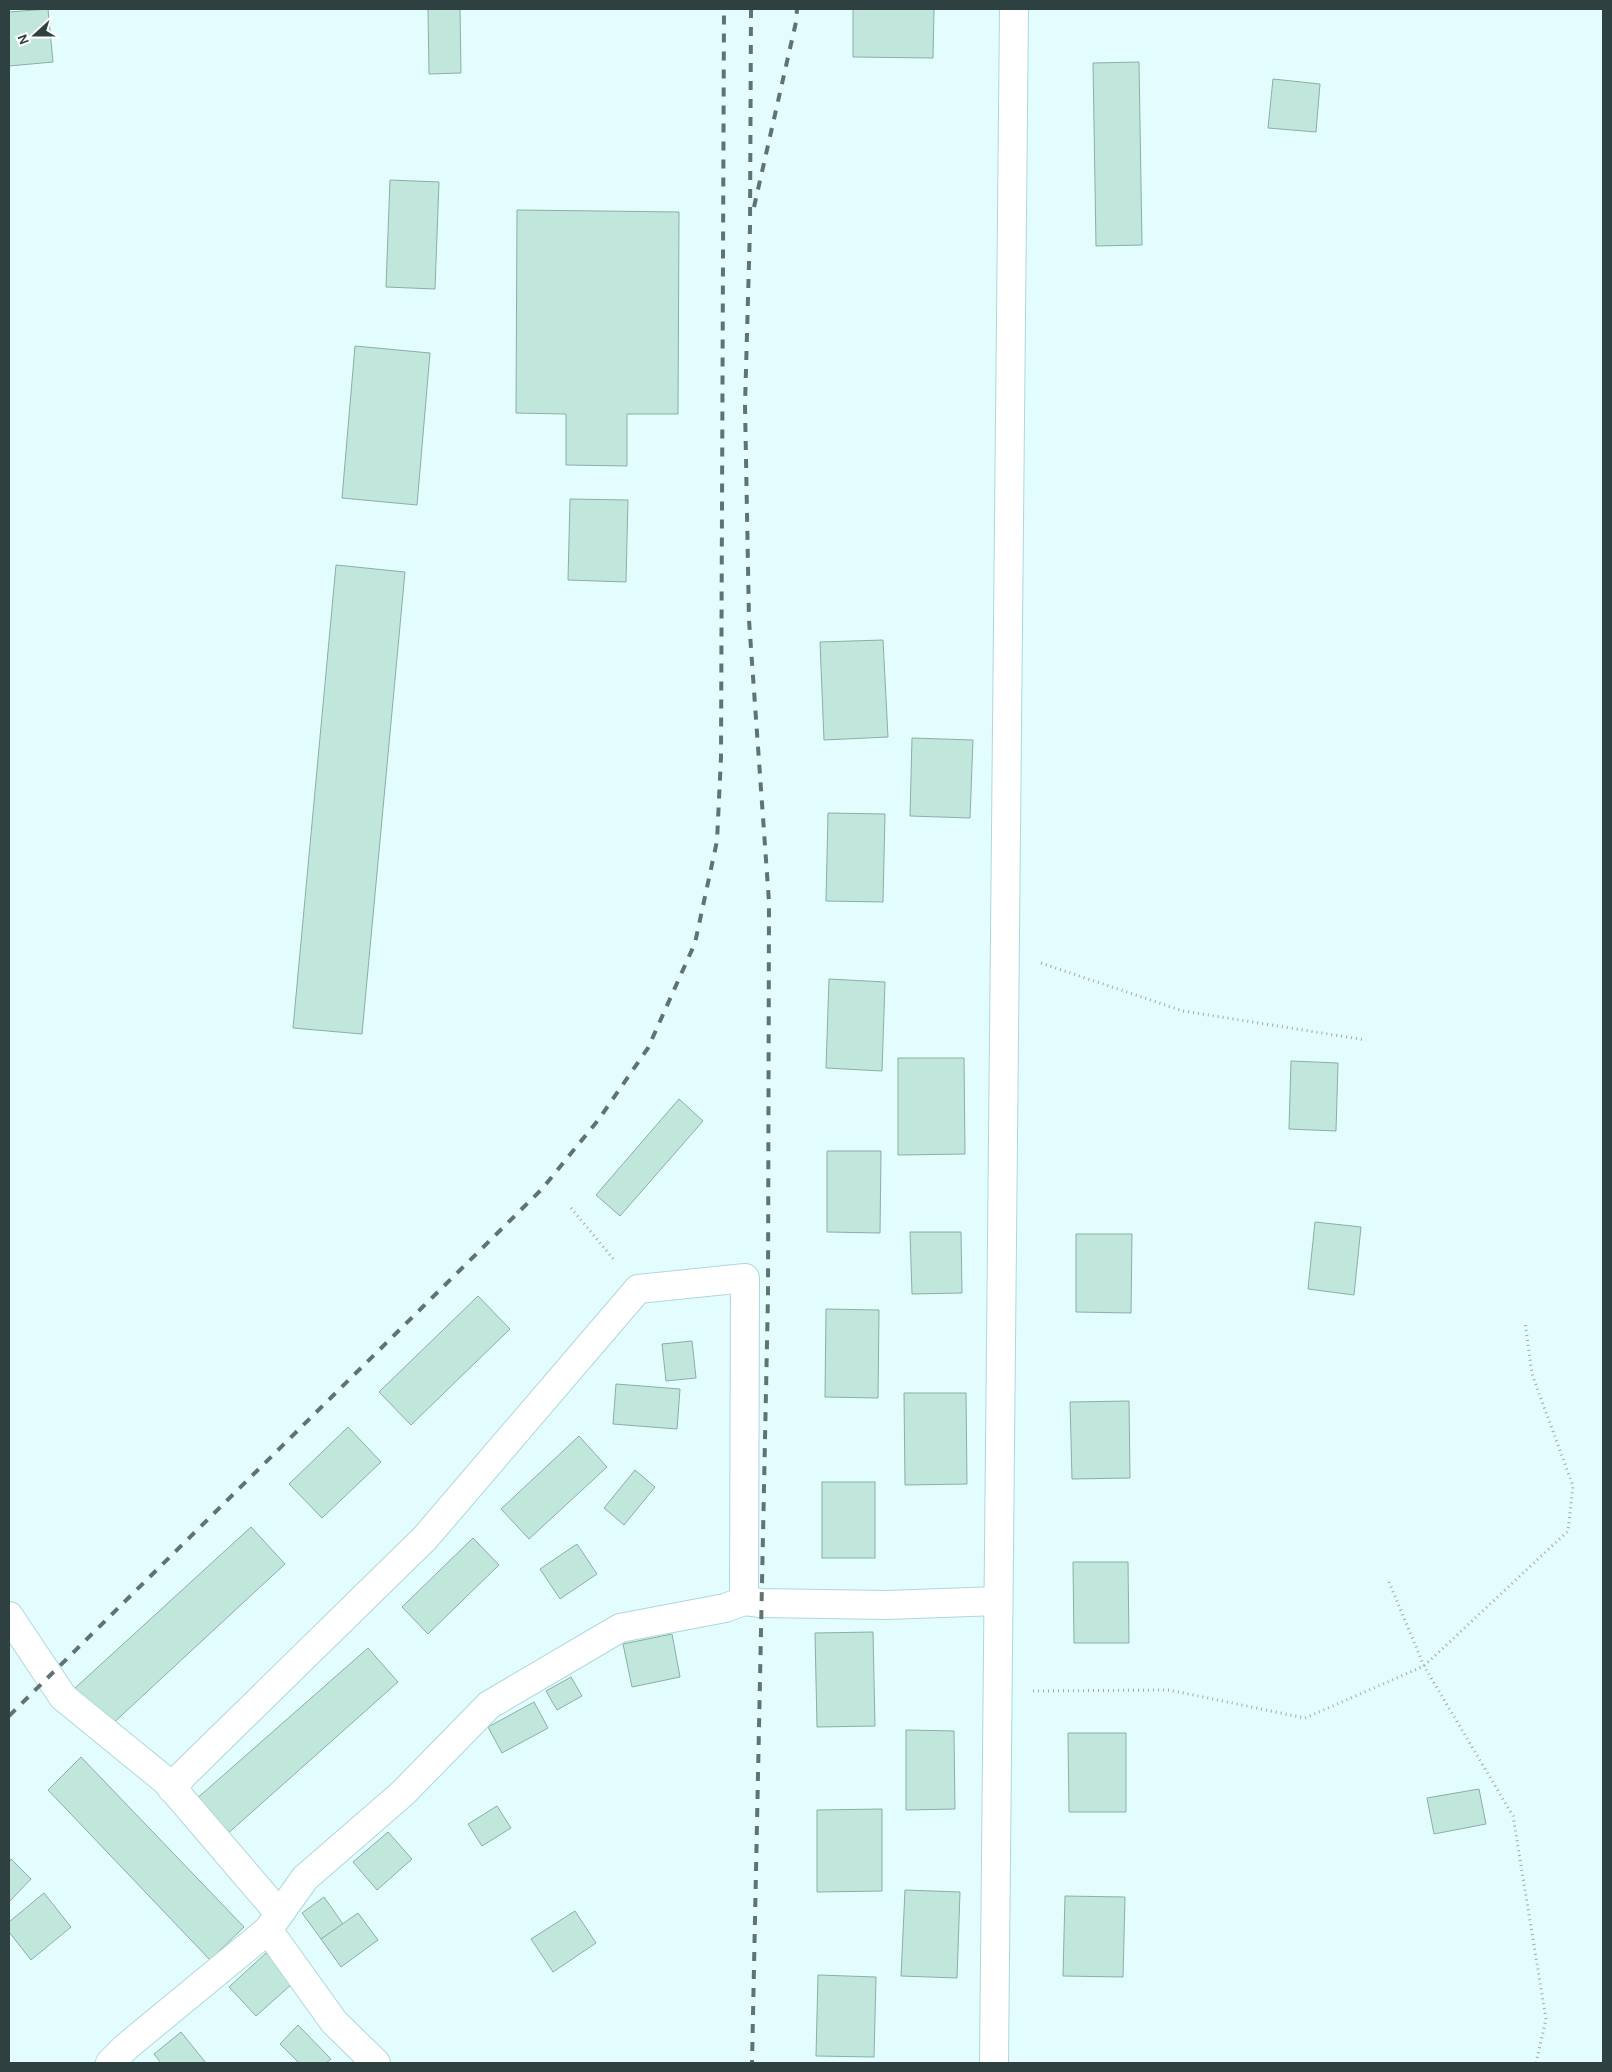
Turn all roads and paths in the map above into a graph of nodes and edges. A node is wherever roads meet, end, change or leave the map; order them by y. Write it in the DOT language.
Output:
graph roads {
  1 [pos="1014,9"];
  2 [pos="1005,951"];
  3 [pos="1366,1040"];
  4 [pos="571,1208"];
  5 [pos="638,1289"];
  6 [pos="1525,1322"];
  7 [pos="1389,1582"];
  8 [pos="744,1601"];
  9 [pos="998,1602"];
  10 [pos="9,1616"];
  11 [pos="1424,1666"];
  12 [pos="997,1691"];
  13 [pos="172,1788"];
  14 [pos="274,1921"];
  15 [pos="110,2063"];
  16 [pos="376,2063"];
  17 [pos="994,2063"];
  18 [pos="1536,2063"];
  1 -- 2 [label="street"];
  2 -- 3 [label="path"];
  2 -- 9 [label="street"];
  4 -- 5 [label="path"];
  5 -- 8 [label="street"];
  5 -- 13 [label="street"];
  6 -- 11 [label="path"];
  7 -- 11 [label="path"];
  8 -- 9 [label="street"];
  8 -- 14 [label="street"];
  9 -- 12 [label="street"];
  10 -- 13 [label="street"];
  11 -- 12 [label="path"];
  11 -- 18 [label="path"];
  12 -- 17 [label="street"];
  13 -- 14 [label="street"];
  14 -- 15 [label="street"];
  14 -- 16 [label="street"];
}
